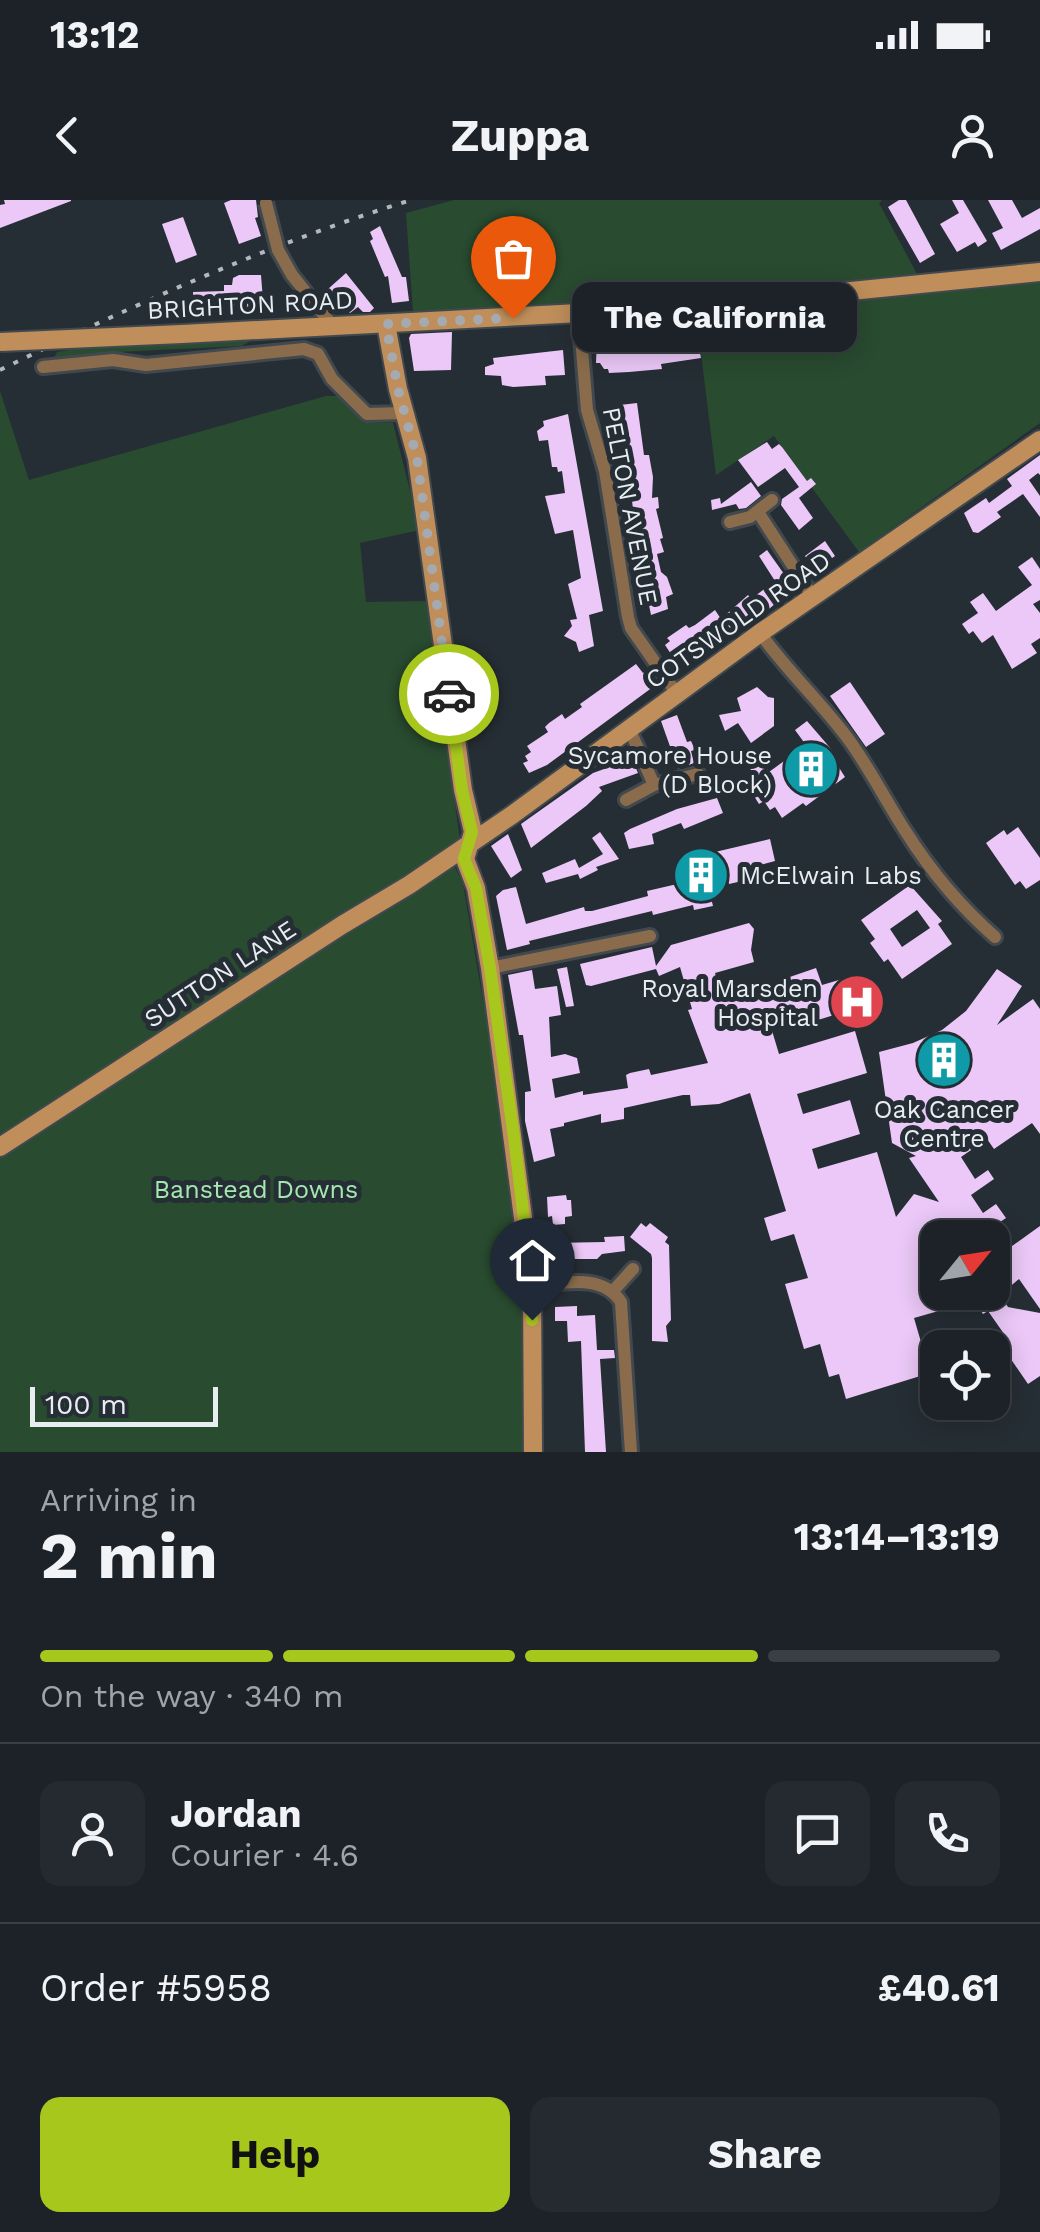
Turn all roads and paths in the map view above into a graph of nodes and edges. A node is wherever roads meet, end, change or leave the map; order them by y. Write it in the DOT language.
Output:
graph roads {
  1 [pos="266,201"];
  2 [pos="1040,272"];
  3 [pos="580,313"];
  4 [pos="386,324"];
  5 [pos="332,325"];
  6 [pos="0,342"];
  7 [pos="43,367"];
  8 [pos="404,413"];
  9 [pos="1040,440"];
  10 [pos="772,500"];
  11 [pos="758,512"];
  12 [pos="730,522"];
  13 [pos="812,596"];
  14 [pos="760,633"];
  15 [pos="677,694"];
  16 [pos="629,728"];
  17 [pos="698,774"];
  18 [pos="654,785"];
  19 [pos="626,800"];
  20 [pos="468,845"];
  21 [pos="650,936"];
  22 [pos="995,937"];
  23 [pos="490,968"];
  24 [pos="0,1147"];
  25 [pos="633,1270"];
  26 [pos="532,1286"];
  27 [pos="613,1292"];
  28 [pos="532,1452"];
  29 [pos="631,1452"];
  1 -- 5 [label="street, bridge"];
  2 -- 3 [label="main road, BRIGHTON ROAD"];
  3 -- 4 [label="main road, BRIGHTON ROAD"];
  3 -- 15 [label="street, PELTON AVENUE"];
  4 -- 5 [label="main road, BRIGHTON ROAD"];
  4 -- 8 [label="main road"];
  5 -- 6 [label="main road, BRIGHTON ROAD, bridge"];
  7 -- 8 [label="street"];
  8 -- 20 [label="main road"];
  9 -- 13 [label="main road, COTSWOLD ROAD"];
  10 -- 11 [label="street"];
  11 -- 12 [label="street"];
  11 -- 13 [label="street"];
  13 -- 14 [label="main road, COTSWOLD ROAD"];
  14 -- 15 [label="main road, COTSWOLD ROAD"];
  14 -- 22 [label="street"];
  15 -- 16 [label="main road, COTSWOLD ROAD"];
  16 -- 18 [label="street"];
  16 -- 20 [label="main road, COTSWOLD ROAD"];
  17 -- 18 [label="street"];
  18 -- 19 [label="street"];
  20 -- 23 [label="main road"];
  20 -- 24 [label="main road, SUTTON LANE"];
  21 -- 23 [label="street"];
  23 -- 26 [label="main road"];
  25 -- 27 [label="street"];
  26 -- 27 [label="street"];
  26 -- 28 [label="main road"];
  27 -- 29 [label="street"];
}
